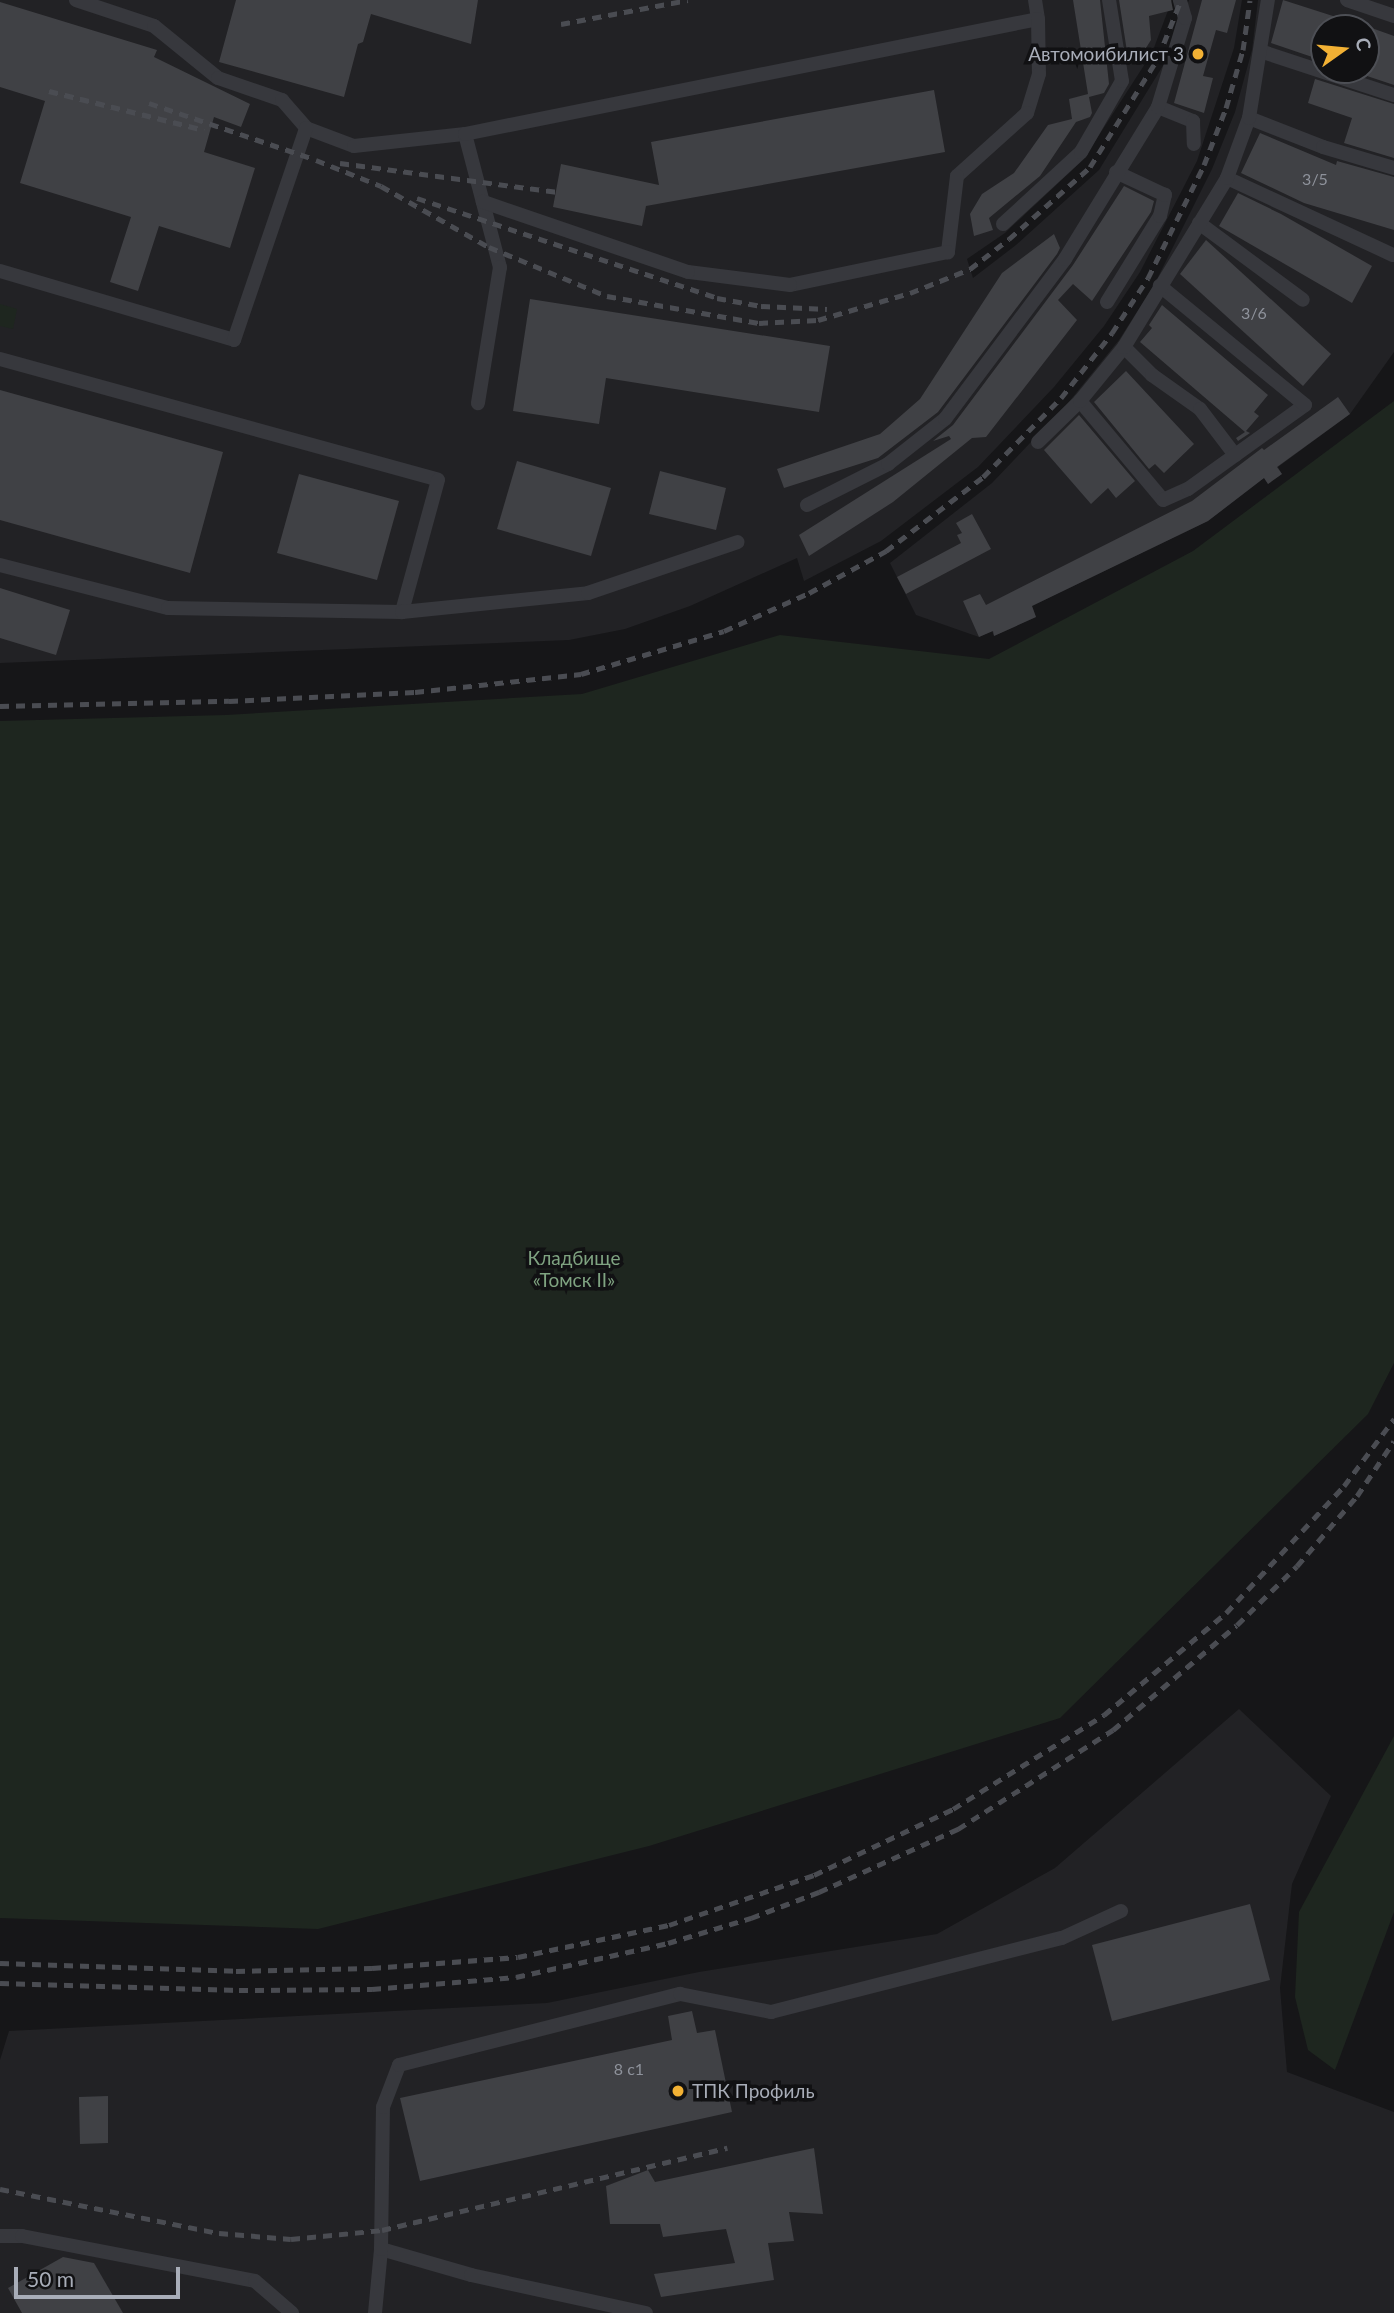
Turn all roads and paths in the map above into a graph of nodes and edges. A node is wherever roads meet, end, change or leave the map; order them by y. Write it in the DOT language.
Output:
graph roads {
  1 [pos="76,0"];
  2 [pos="1035,0"];
  3 [pos="1109,0"];
  4 [pos="1180,0"];
  5 [pos="1268,0"];
  6 [pos="1348,0"];
  7 [pos="1394,16"];
  8 [pos="1038,19"];
  9 [pos="1260,51"];
  10 [pos="1394,95"];
  11 [pos="1158,107"];
  12 [pos="1249,118"];
  13 [pos="306,128"];
  14 [pos="465,134"];
  15 [pos="1194,144"];
  16 [pos="1394,168"];
  17 [pos="1116,172"];
  18 [pos="1227,178"];
  19 [pos="483,202"];
  20 [pos="1199,223"];
  21 [pos="1003,224"];
  22 [pos="1393,255"];
  23 [pos="0,271"];
  24 [pos="1160,286"];
  25 [pos="1303,300"];
  26 [pos="1107,302"];
  27 [pos="1124,348"];
  28 [pos="0,359"];
  29 [pos="1080,401"];
  30 [pos="478,403"];
  31 [pos="1038,442"];
  32 [pos="1235,455"];
  33 [pos="807,505"];
  34 [pos="738,542"];
  35 [pos="0,565"];
  36 [pos="402,612"];
  37 [pos="1121,1911"];
  38 [pos="0,2236"];
  39 [pos="381,2249"];
  40 [pos="292,2313"];
  41 [pos="375,2313"];
  42 [pos="646,2313"];
  1 -- 13 [label="lane"];
  2 -- 8 [label="lane"];
  3 -- 21 [label="lane"];
  4 -- 11 [label="lane"];
  5 -- 9 [label="lane"];
  6 -- 7 [label="lane"];
  8 -- 14 [label="lane"];
  8 -- 19 [label="lane"];
  9 -- 10 [label="lane"];
  9 -- 12 [label="lane"];
  11 -- 15 [label="lane"];
  11 -- 17 [label="lane"];
  12 -- 16 [label="lane"];
  12 -- 18 [label="lane"];
  13 -- 14 [label="lane"];
  13 -- 23 [label="lane"];
  14 -- 19 [label="lane"];
  17 -- 26 [label="lane"];
  17 -- 33 [label="lane"];
  18 -- 20 [label="lane"];
  18 -- 22 [label="lane"];
  19 -- 30 [label="lane"];
  20 -- 24 [label="lane"];
  20 -- 25 [label="lane"];
  24 -- 27 [label="lane"];
  24 -- 32 [label="lane"];
  27 -- 29 [label="lane"];
  27 -- 32 [label="lane"];
  28 -- 36 [label="lane"];
  29 -- 31 [label="lane"];
  29 -- 32 [label="lane"];
  34 -- 36 [label="lane"];
  35 -- 36 [label="lane"];
  37 -- 39 [label="lane"];
  38 -- 40 [label="lane"];
  39 -- 41 [label="lane"];
  39 -- 42 [label="lane"];
}
